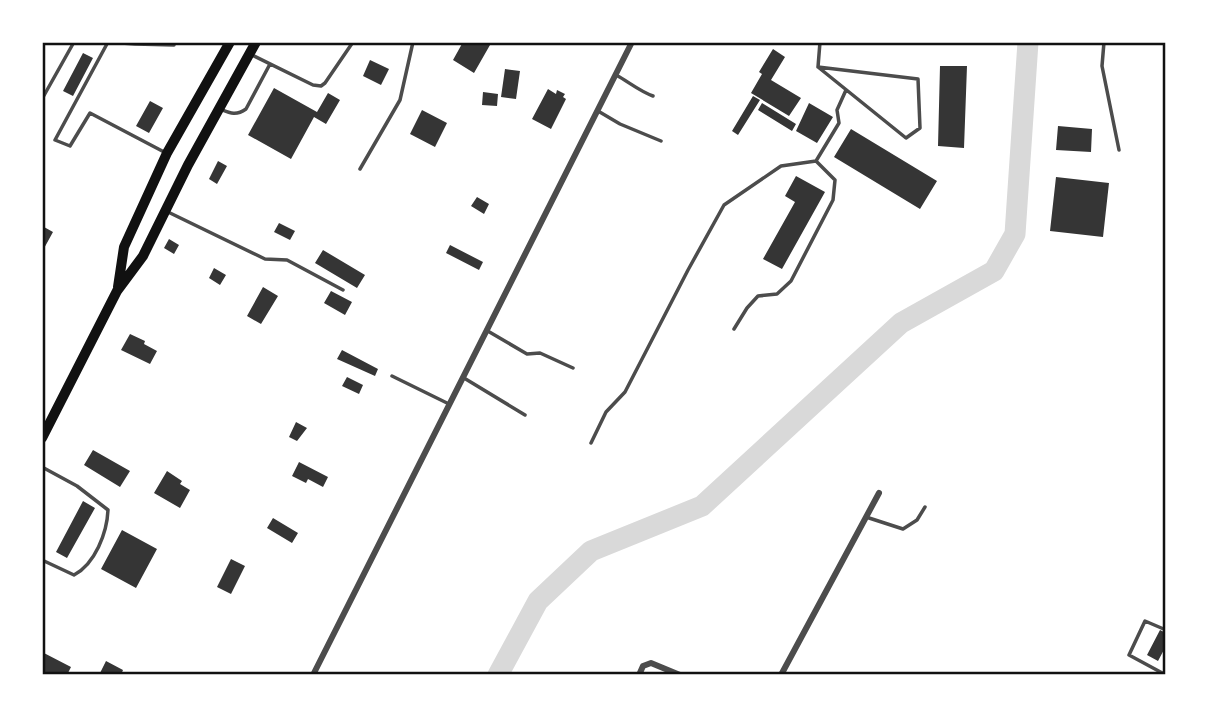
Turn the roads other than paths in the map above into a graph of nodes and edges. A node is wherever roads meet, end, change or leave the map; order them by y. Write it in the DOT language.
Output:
graph roads {
  1 [pos="74,42"];
  2 [pos="230,42"];
  3 [pos="256,42"];
  4 [pos="352,42"];
  5 [pos="413,42"];
  6 [pos="426,42"];
  7 [pos="450,42"];
  8 [pos="632,42"];
  9 [pos="820,42"];
  10 [pos="1104,42"];
  11 [pos="136,43"];
  12 [pos="174,45"];
  13 [pos="249,54"];
  14 [pos="270,64"];
  15 [pos="818,67"];
  16 [pos="616,75"];
  17 [pos="1166,79"];
  18 [pos="1166,86"];
  19 [pos="846,90"];
  20 [pos="653,96"];
  21 [pos="42,99"];
  22 [pos="218,108"];
  23 [pos="598,111"];
  24 [pos="661,141"];
  25 [pos="1119,150"];
  26 [pos="167,153"];
  27 [pos="816,161"];
  28 [pos="360,169"];
  29 [pos="166,211"];
  30 [pos="343,290"];
  31 [pos="117,291"];
  32 [pos="734,329"];
  33 [pos="486,330"];
  34 [pos="573,368"];
  35 [pos="392,376"];
  36 [pos="463,377"];
  37 [pos="449,404"];
  38 [pos="525,415"];
  39 [pos="42,438"];
  40 [pos="591,443"];
  41 [pos="42,467"];
  42 [pos="879,493"];
  43 [pos="925,507"];
  44 [pos="866,517"];
  45 [pos="42,560"];
  46 [pos="1166,630"];
  47 [pos="313,675"];
  48 [pos="639,675"];
  49 [pos="680,675"];
  50 [pos="781,675"];
  51 [pos="1166,675"];
  1 -- 21 [label="lane"];
  2 -- 26 [label="main road"];
  3 -- 13 [label="main road"];
  4 -- 14 [label="lane"];
  5 -- 28 [label="lane"];
  6 -- 7 [label="lane"];
  8 -- 16 [label="street"];
  9 -- 15 [label="lane"];
  10 -- 25 [label="lane"];
  11 -- 12 [label="lane"];
  11 -- 26 [label="lane"];
  13 -- 14 [label="lane"];
  13 -- 22 [label="main road"];
  14 -- 22 [label="lane"];
  15 -- 19 [label="lane"];
  15 -- 19 [label="lane"];
  16 -- 20 [label="lane"];
  16 -- 23 [label="street"];
  17 -- 18 [label="lane"];
  19 -- 27 [label="lane"];
  22 -- 29 [label="main road"];
  23 -- 24 [label="lane"];
  23 -- 33 [label="street"];
  26 -- 31 [label="main road"];
  27 -- 32 [label="lane"];
  27 -- 40 [label="lane"];
  29 -- 30 [label="lane"];
  29 -- 31 [label="main road"];
  31 -- 39 [label="main road"];
  33 -- 34 [label="lane"];
  33 -- 36 [label="street"];
  35 -- 37 [label="lane"];
  36 -- 37 [label="street"];
  36 -- 38 [label="lane"];
  37 -- 47 [label="street"];
  41 -- 45 [label="lane"];
  42 -- 44 [label="street"];
  43 -- 44 [label="lane"];
  44 -- 50 [label="street"];
  46 -- 51 [label="lane"];
  48 -- 49 [label="street"];
}
